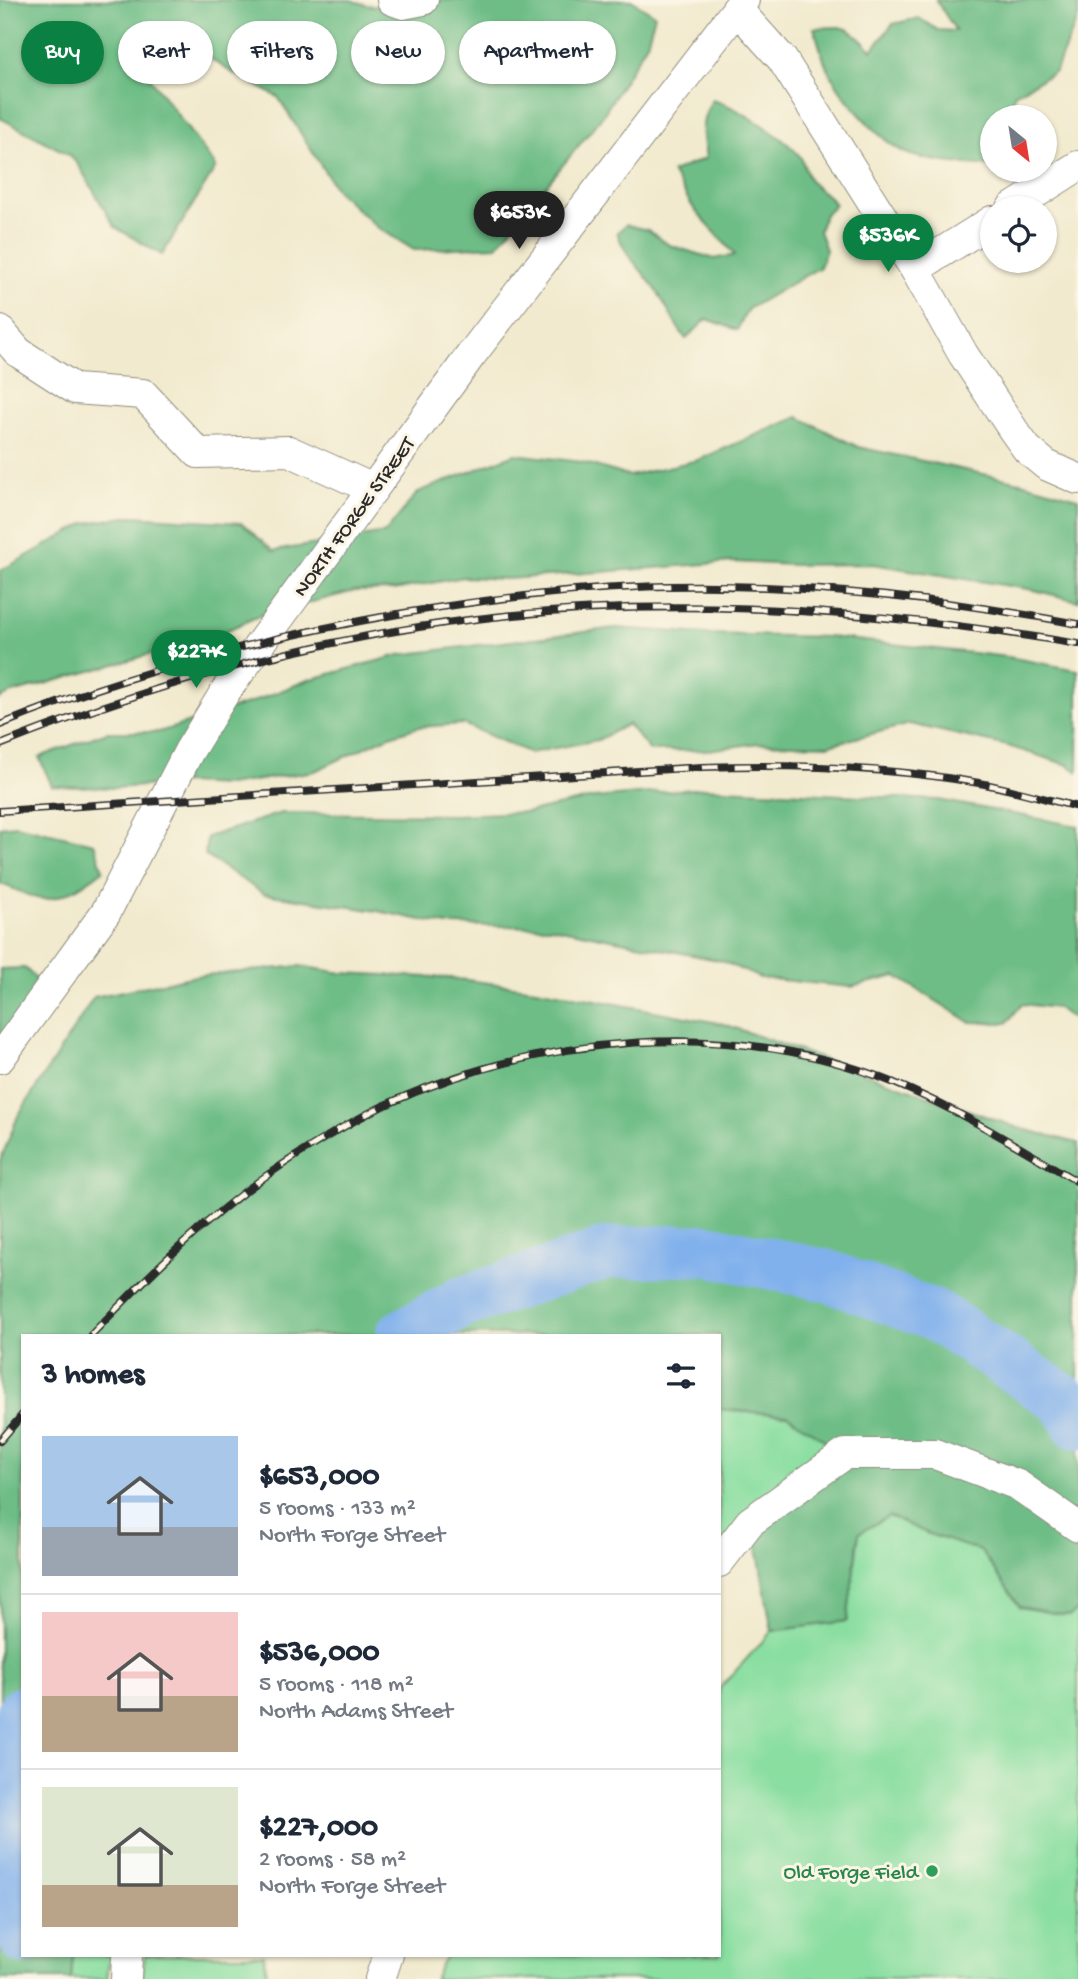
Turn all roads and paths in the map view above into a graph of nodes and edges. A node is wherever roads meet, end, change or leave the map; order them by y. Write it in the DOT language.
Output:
graph roads {
  1 [pos="392,0"];
  2 [pos="423,0"];
  3 [pos="741,5"];
  4 [pos="1078,166"];
  5 [pos="1031,196"];
  6 [pos="980,228"];
  7 [pos="915,269"];
  8 [pos="0,331"];
  9 [pos="1078,479"];
  10 [pos="373,489"];
  11 [pos="0,1058"];
  12 [pos="1078,1527"];
  13 [pos="721,1559"];
  14 [pos="127,1957"];
  15 [pos="387,1957"];
  16 [pos="125,1979"];
  17 [pos="380,1979"];
  1 -- 2 [label="street"];
  3 -- 7 [label="street"];
  3 -- 10 [label="street, NORTH FORGE STREET"];
  4 -- 5 [label="street"];
  6 -- 7 [label="street"];
  7 -- 9 [label="street"];
  8 -- 10 [label="street"];
  10 -- 11 [label="street, NORTH FORGE STREET"];
  12 -- 13 [label="street"];
  14 -- 16 [label="street"];
  15 -- 17 [label="street"];
}
